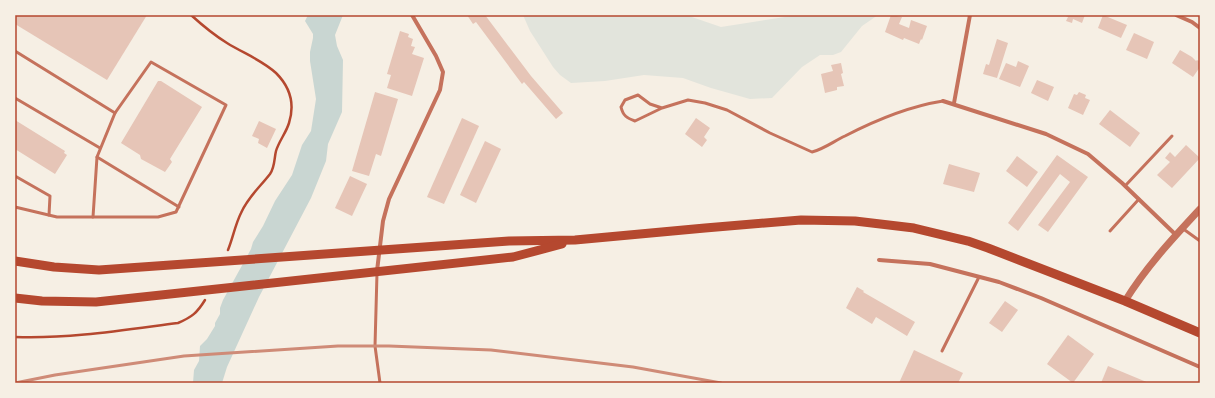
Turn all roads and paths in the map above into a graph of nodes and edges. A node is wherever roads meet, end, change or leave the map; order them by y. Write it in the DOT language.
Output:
graph roads {
  1 [pos="191,15"];
  2 [pos="412,15"];
  3 [pos="970,15"];
  4 [pos="1176,15"];
  5 [pos="1200,28"];
  6 [pos="15,51"];
  7 [pos="15,98"];
  8 [pos="942,101"];
  9 [pos="954,103"];
  10 [pos="662,108"];
  11 [pos="115,113"];
  12 [pos="1172,136"];
  13 [pos="100,148"];
  14 [pos="97,157"];
  15 [pos="15,176"];
  16 [pos="1124,186"];
  17 [pos="1138,199"];
  18 [pos="15,207"];
  19 [pos="179,207"];
  20 [pos="1200,209"];
  21 [pos="49,215"];
  22 [pos="93,217"];
  23 [pos="1182,228"];
  24 [pos="1110,231"];
  25 [pos="1176,235"];
  26 [pos="575,240"];
  27 [pos="1200,241"];
  28 [pos="380,251"];
  29 [pos="226,257"];
  30 [pos="879,260"];
  31 [pos="15,261"];
  32 [pos="377,271"];
  33 [pos="979,277"];
  34 [pos="207,296"];
  35 [pos="15,298"];
  36 [pos="1126,301"];
  37 [pos="1200,333"];
  38 [pos="15,337"];
  39 [pos="942,351"];
  40 [pos="1200,367"];
  41 [pos="380,383"];
  1 -- 29 [label="path"];
  2 -- 28 [label="street"];
  3 -- 9 [label="street"];
  4 -- 5 [label="street"];
  6 -- 11 [label="lane"];
  7 -- 13 [label="lane"];
  8 -- 9 [label="street"];
  8 -- 10 [label="lane"];
  9 -- 16 [label="street"];
  10 -- 10 [label="lane"];
  11 -- 13 [label="lane"];
  11 -- 19 [label="lane"];
  12 -- 16 [label="lane"];
  13 -- 14 [label="lane"];
  14 -- 19 [label="lane"];
  14 -- 22 [label="lane"];
  15 -- 21 [label="lane"];
  16 -- 17 [label="street"];
  17 -- 24 [label="lane"];
  17 -- 25 [label="street"];
  18 -- 21 [label="lane"];
  19 -- 22 [label="lane"];
  20 -- 23 [label="street"];
  21 -- 22 [label="lane"];
  23 -- 25 [label="street"];
  23 -- 27 [label="lane"];
  25 -- 36 [label="street"];
  26 -- 28 [label="highway"];
  26 -- 32 [label="highway"];
  26 -- 36 [label="highway"];
  28 -- 31 [label="highway"];
  28 -- 32 [label="street"];
  30 -- 33 [label="street"];
  32 -- 35 [label="highway"];
  32 -- 41 [label="lane"];
  33 -- 39 [label="lane"];
  33 -- 40 [label="street"];
  34 -- 38 [label="path"];
  36 -- 37 [label="highway"];
}
